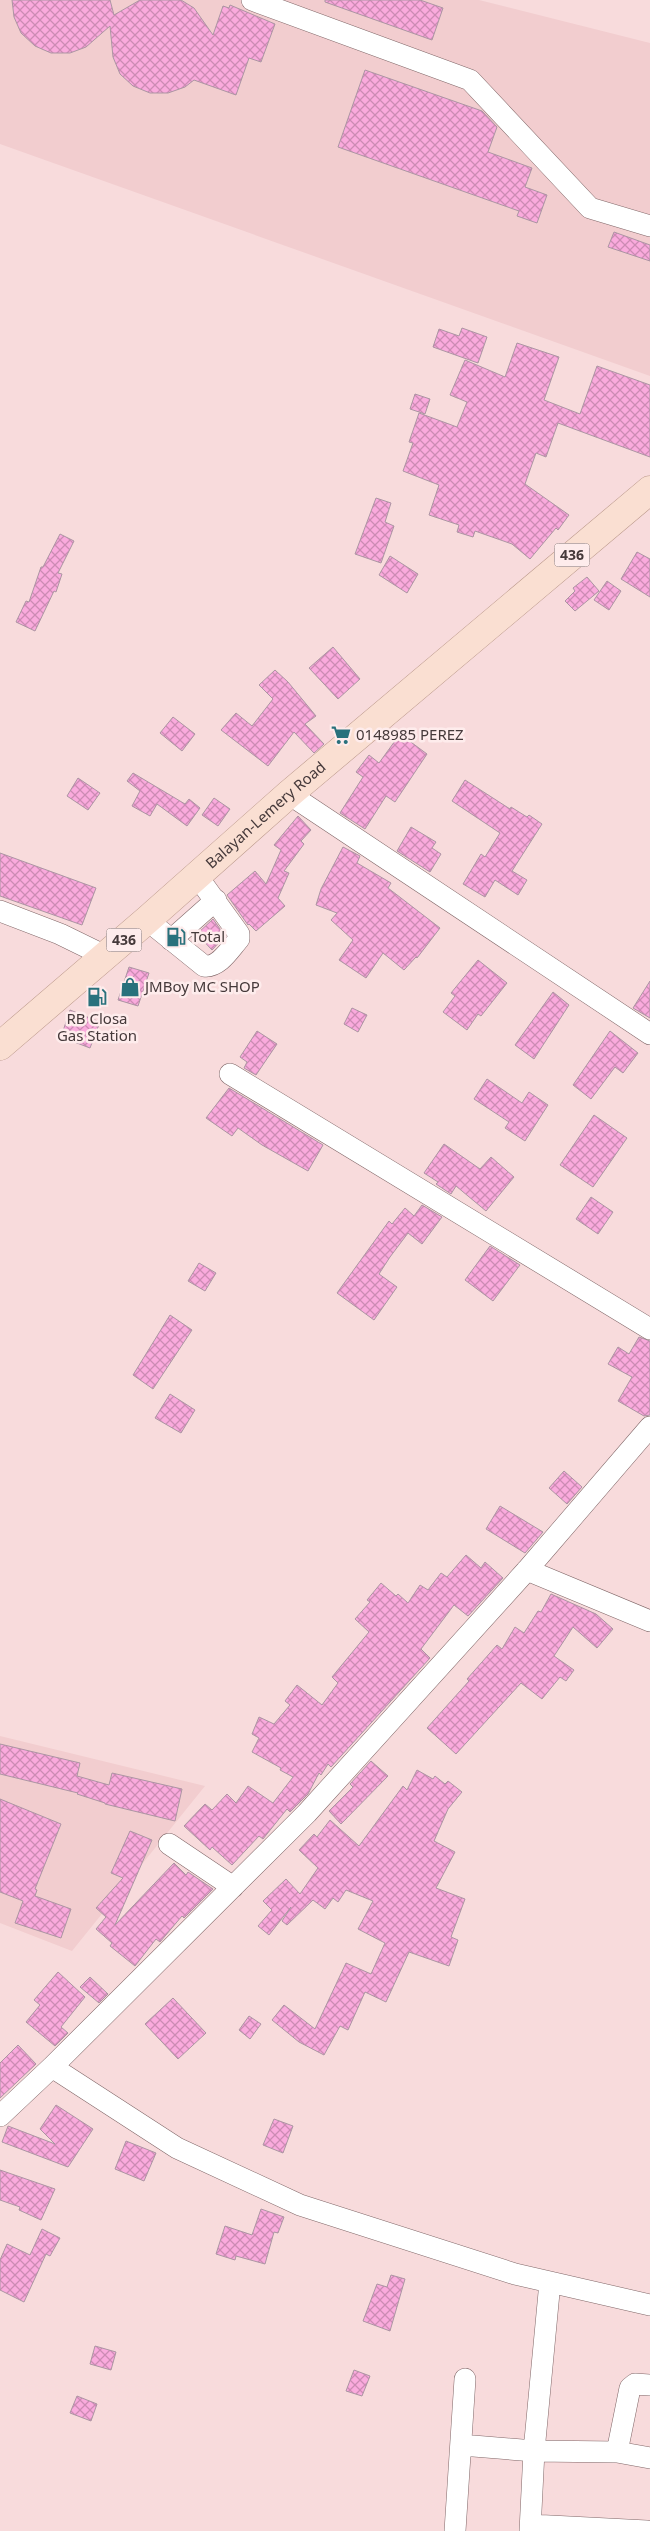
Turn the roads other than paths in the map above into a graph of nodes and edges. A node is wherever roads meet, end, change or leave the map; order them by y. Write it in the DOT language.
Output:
graph roads {
  1 [pos="252,0"];
  2 [pos="650,226"];
  3 [pos="650,490"];
  4 [pos="289,794"];
  5 [pos="197,876"];
  6 [pos="216,900"];
  7 [pos="0,911"];
  8 [pos="147,920"];
  9 [pos="171,940"];
  10 [pos="105,956"];
  11 [pos="650,1034"];
  12 [pos="0,1046"];
  13 [pos="230,1074"];
  14 [pos="650,1330"];
  15 [pos="650,1427"];
  16 [pos="527,1570"];
  17 [pos="650,1620"];
  18 [pos="169,1844"];
  19 [pos="234,1887"];
  20 [pos="52,2067"];
  21 [pos="0,2116"];
  22 [pos="550,2282"];
  23 [pos="650,2305"];
  24 [pos="465,2380"];
  25 [pos="650,2385"];
  26 [pos="461,2445"];
  27 [pos="534,2451"];
  28 [pos="617,2452"];
  29 [pos="650,2458"];
  30 [pos="531,2528"];
  31 [pos="455,2531"];
  32 [pos="647,2531"];
  1 -- 2 [label="street"];
  3 -- 4 [label="main road, Balayan-Lemery Road / 436"];
  4 -- 5 [label="main road, Balayan-Lemery Road / 436"];
  4 -- 11 [label="street"];
  5 -- 6 [label="street"];
  5 -- 8 [label="main road, Balayan-Lemery Road / 436"];
  6 -- 9 [label="street"];
  6 -- 9 [label="street"];
  7 -- 10 [label="street"];
  8 -- 9 [label="street"];
  8 -- 10 [label="main road, Balayan-Lemery Road / 436"];
  10 -- 12 [label="main road, Balayan-Lemery Road / 436"];
  13 -- 14 [label="street"];
  15 -- 16 [label="street"];
  16 -- 17 [label="street"];
  16 -- 19 [label="street"];
  18 -- 19 [label="street"];
  19 -- 20 [label="street"];
  20 -- 21 [label="street"];
  20 -- 22 [label="street"];
  22 -- 23 [label="street"];
  22 -- 27 [label="street"];
  24 -- 26 [label="street"];
  25 -- 28 [label="street"];
  26 -- 27 [label="street"];
  26 -- 31 [label="street"];
  27 -- 28 [label="street"];
  27 -- 30 [label="street"];
  28 -- 29 [label="street"];
  30 -- 32 [label="street"];
}
